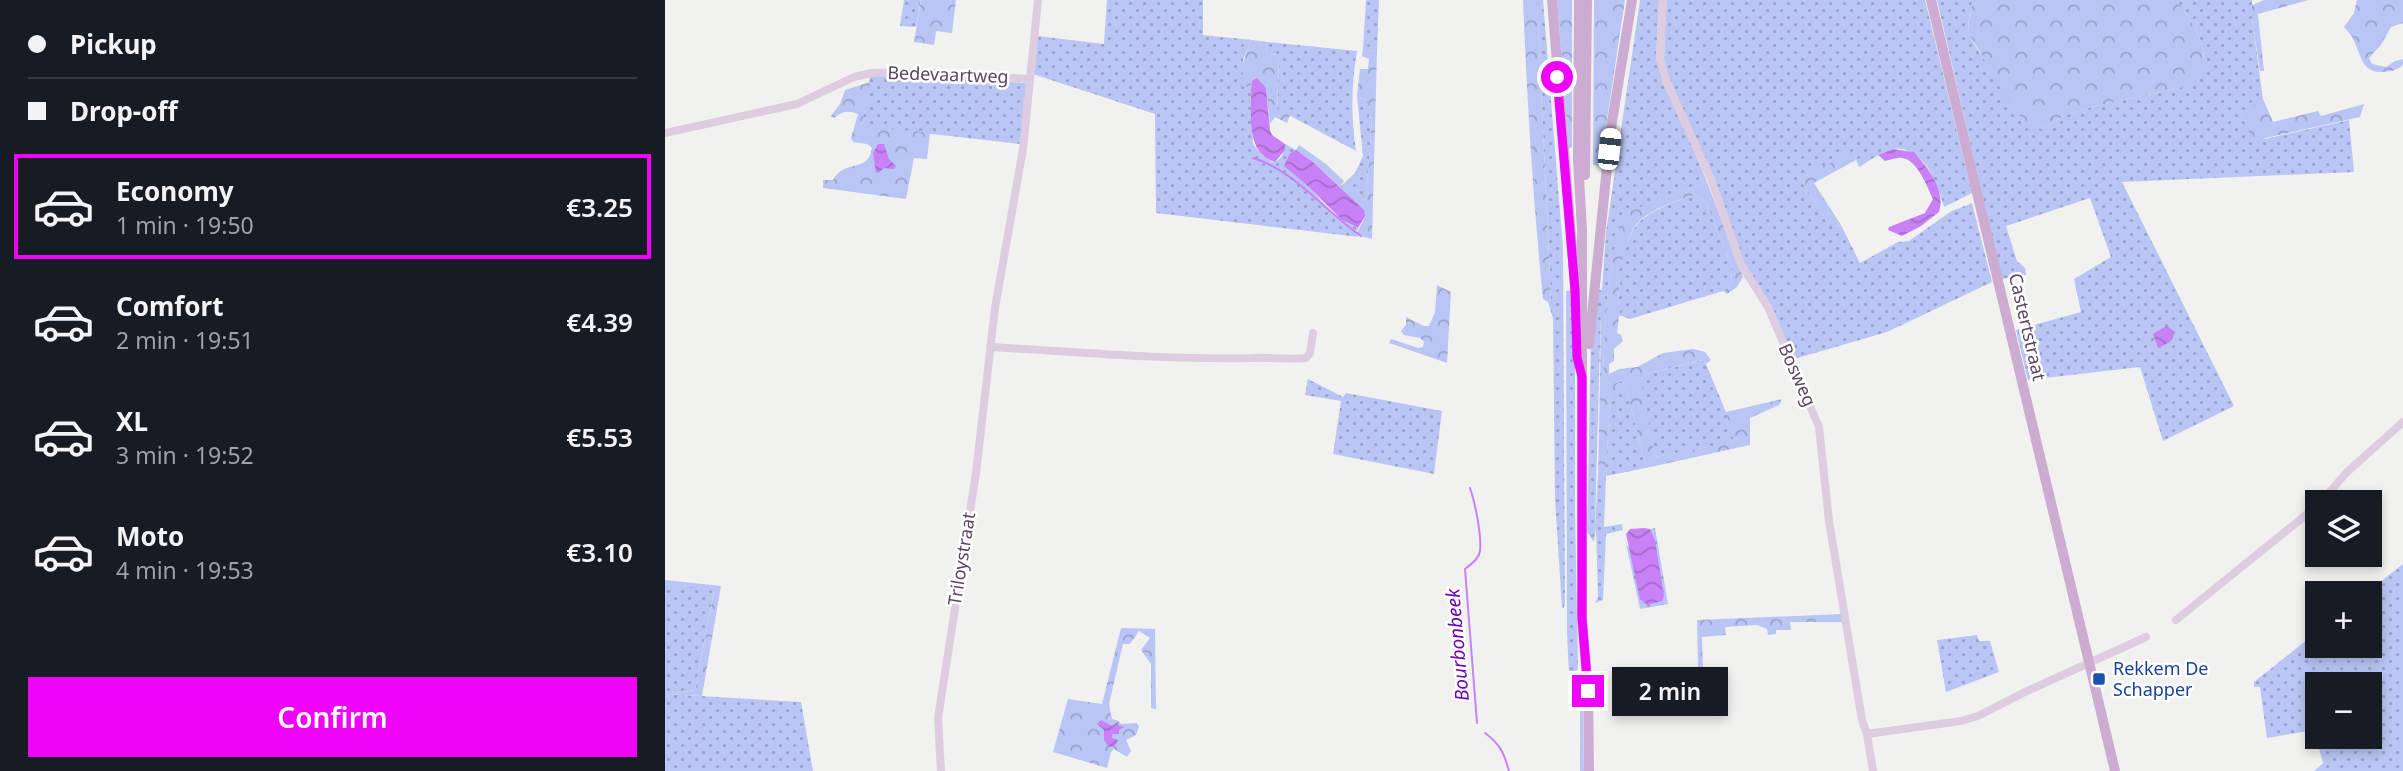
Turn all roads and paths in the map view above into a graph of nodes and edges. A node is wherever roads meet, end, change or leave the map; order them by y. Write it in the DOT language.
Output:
graph roads {
  1 [pos="1038,0"];
  2 [pos="1552,0"];
  3 [pos="1579,0"];
  4 [pos="1587,0"];
  5 [pos="1632,0"];
  6 [pos="1663,0"];
  7 [pos="1931,0"];
  8 [pos="1030,79"];
  9 [pos="665,132"];
  10 [pos="1582,230"];
  11 [pos="1313,333"];
  12 [pos="991,347"];
  13 [pos="1582,377"];
  14 [pos="2401,424"];
  15 [pos="2331,490"];
  16 [pos="2305,516"];
  17 [pos="2176,620"];
  18 [pos="2146,637"];
  19 [pos="2089,662"];
  20 [pos="1867,734"];
  21 [pos="941,771"];
  22 [pos="1589,771"];
  23 [pos="1873,771"];
  24 [pos="2115,771"];
  1 -- 8 [label="street, Triloystraat"];
  2 -- 13 [label="main road"];
  3 -- 10 [label="main road"];
  4 -- 10 [label="main road"];
  5 -- 13 [label="main road"];
  6 -- 20 [label="street, Bosweg"];
  7 -- 19 [label="main road, Castertstraat"];
  8 -- 9 [label="street, Bedevaartweg"];
  8 -- 12 [label="street, Triloystraat"];
  10 -- 13 [label="main road"];
  11 -- 12 [label="street"];
  12 -- 21 [label="street, Triloystraat"];
  13 -- 22 [label="main road"];
  14 -- 15 [label="street"];
  16 -- 17 [label="street"];
  18 -- 19 [label="street"];
  19 -- 20 [label="street"];
  19 -- 24 [label="main road, Castertstraat"];
  20 -- 23 [label="street, Bosweg"];
}
